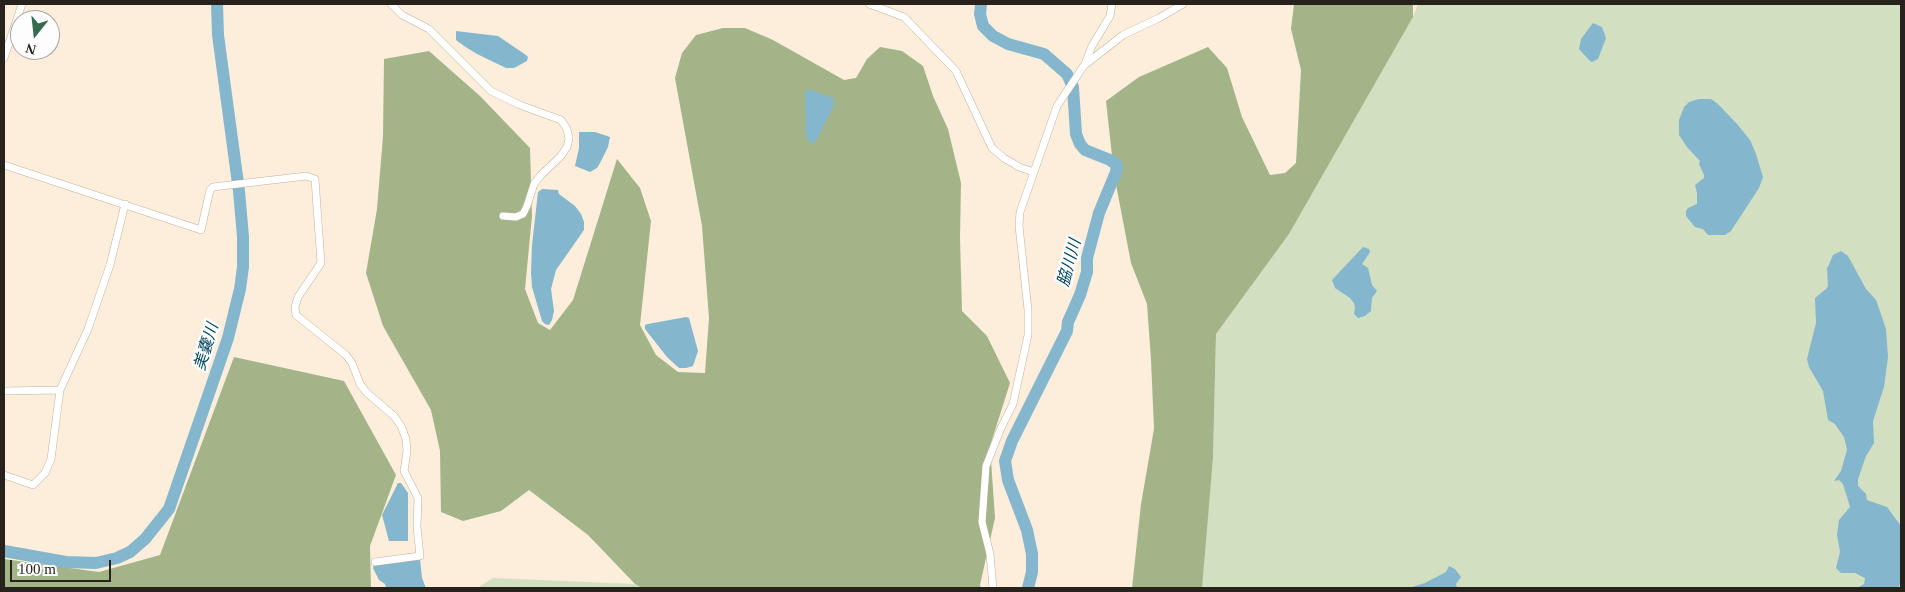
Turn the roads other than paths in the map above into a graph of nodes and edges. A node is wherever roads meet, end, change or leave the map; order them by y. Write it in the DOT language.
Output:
graph roads {
  1 [pos="22,4"];
  2 [pos="391,4"];
  3 [pos="869,4"];
  4 [pos="1112,4"];
  5 [pos="1183,4"];
  6 [pos="4,58"];
  7 [pos="1085,64"];
  8 [pos="4,164"];
  9 [pos="1034,172"];
  10 [pos="124,204"];
  11 [pos="503,216"];
  12 [pos="60,390"];
  13 [pos="4,392"];
  14 [pos="4,475"];
  15 [pos="375,562"];
  16 [pos="993,588"];
  1 -- 6 [label="street"];
  2 -- 11 [label="street"];
  3 -- 9 [label="street"];
  4 -- 7 [label="street"];
  5 -- 7 [label="street"];
  7 -- 9 [label="street"];
  8 -- 10 [label="street"];
  9 -- 16 [label="street"];
  10 -- 12 [label="street"];
  10 -- 15 [label="street"];
  12 -- 13 [label="street"];
  12 -- 14 [label="street"];
}
